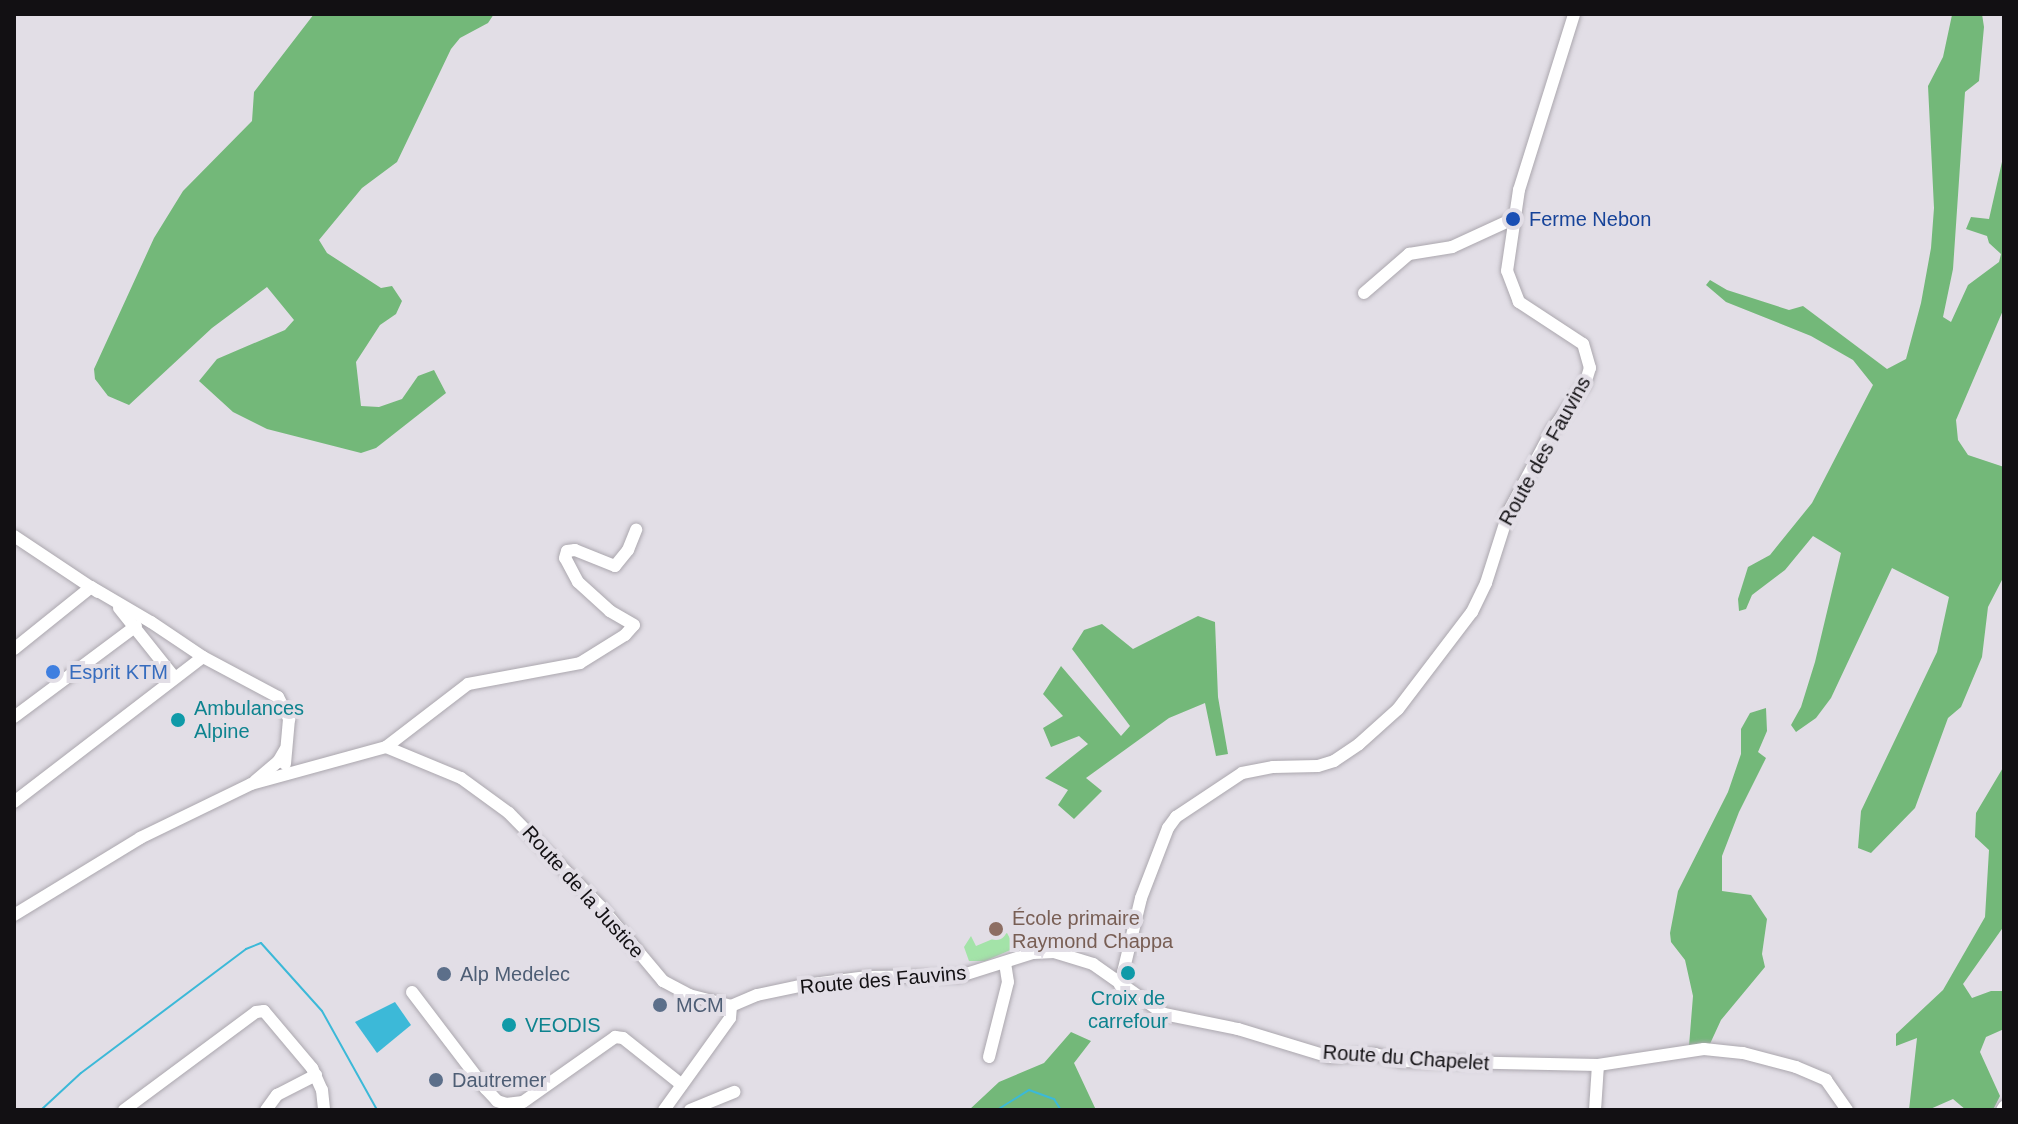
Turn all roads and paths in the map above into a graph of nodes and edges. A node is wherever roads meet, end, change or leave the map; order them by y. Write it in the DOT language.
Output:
graph roads {
  1 [pos="1574,14"];
  2 [pos="1513,219"];
  3 [pos="1364,293"];
  4 [pos="636,530"];
  5 [pos="14,536"];
  6 [pos="91,587"];
  7 [pos="151,622"];
  8 [pos="138,629"];
  9 [pos="14,649"];
  10 [pos="203,657"];
  11 [pos="174,677"];
  12 [pos="14,717"];
  13 [pos="386,747"];
  14 [pos="281,769"];
  15 [pos="14,802"];
  16 [pos="17,915"];
  17 [pos="1005,963"];
  18 [pos="1120,985"];
  19 [pos="412,992"];
  20 [pos="731,1006"];
  21 [pos="989,1057"];
  22 [pos="1598,1065"];
  23 [pos="316,1075"];
  24 [pos="682,1085"];
  25 [pos="734,1092"];
  26 [pos="124,1110"];
  27 [pos="266,1110"];
  28 [pos="324,1110"];
  29 [pos="664,1110"];
  30 [pos="690,1110"];
  31 [pos="1595,1110"];
  32 [pos="1847,1110"];
  1 -- 2 [label="street, Route des Fauvins"];
  2 -- 3 [label="street"];
  2 -- 18 [label="street, Route des Fauvins"];
  4 -- 13 [label="street"];
  5 -- 6 [label="street"];
  6 -- 7 [label="street"];
  6 -- 8 [label="street"];
  6 -- 9 [label="street"];
  7 -- 8 [label="street"];
  7 -- 10 [label="street"];
  8 -- 11 [label="street"];
  8 -- 12 [label="street"];
  10 -- 11 [label="street"];
  10 -- 14 [label="street"];
  11 -- 15 [label="street"];
  13 -- 14 [label="street"];
  13 -- 20 [label="street, Route de la Justice"];
  14 -- 16 [label="street"];
  17 -- 18 [label="street, Route des Fauvins"];
  17 -- 20 [label="street, Route des Fauvins"];
  17 -- 21 [label="street"];
  18 -- 22 [label="street, Route du Chapelet"];
  19 -- 24 [label="street"];
  20 -- 24 [label="street"];
  22 -- 31 [label="street"];
  22 -- 32 [label="street, Route du Chapelet"];
  23 -- 26 [label="street"];
  23 -- 27 [label="street"];
  23 -- 28 [label="street"];
  24 -- 29 [label="street"];
  25 -- 30 [label="street"];
}
